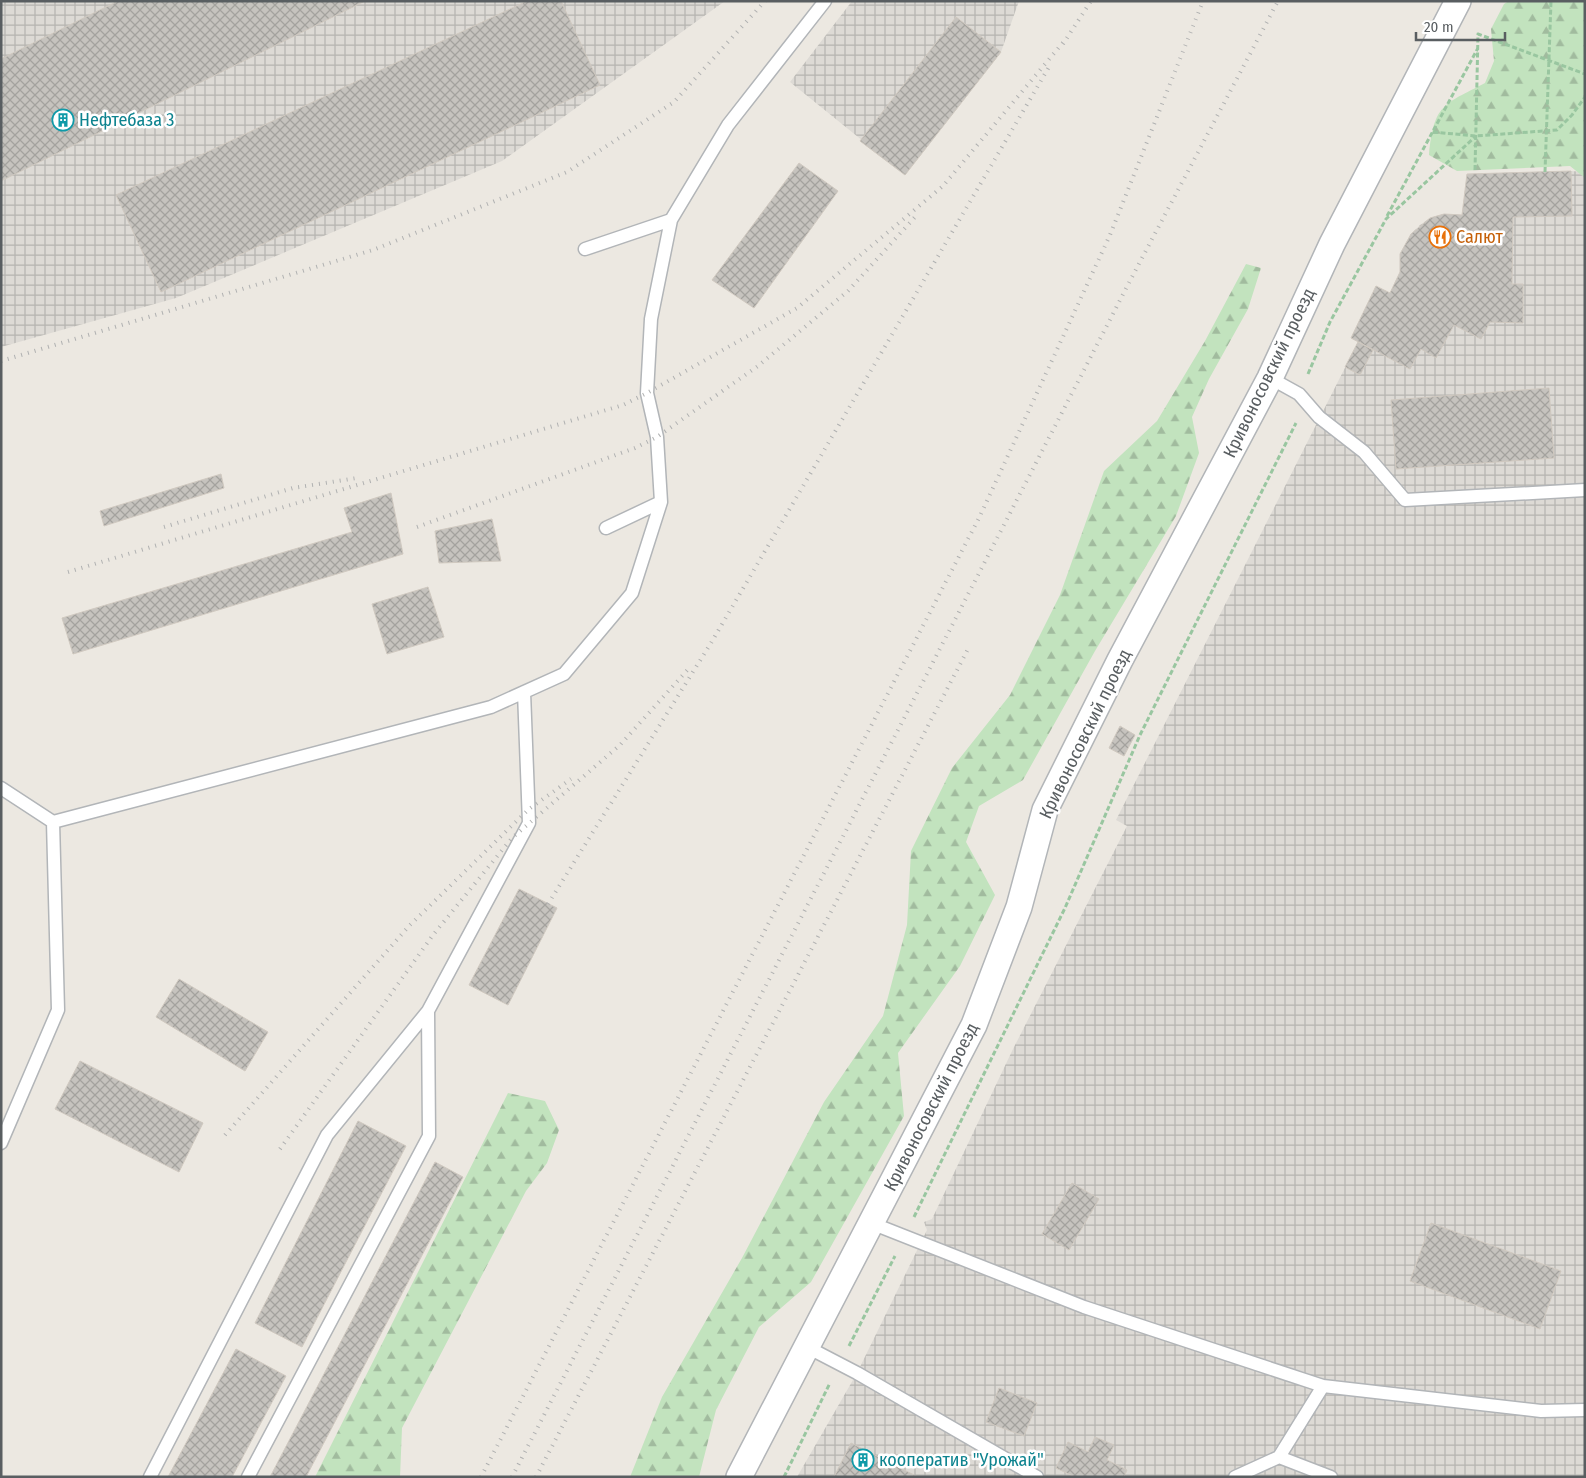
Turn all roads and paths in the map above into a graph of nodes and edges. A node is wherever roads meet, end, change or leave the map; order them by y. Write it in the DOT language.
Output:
graph roads {
  1 [pos="826,1"];
  2 [pos="1458,1"];
  3 [pos="1551,1"];
  4 [pos="1478,47"];
  5 [pos="1549,60"];
  6 [pos="1585,74"];
  7 [pos="1585,97"];
  8 [pos="1547,131"];
  9 [pos="1433,132"];
  10 [pos="1476,136"];
  11 [pos="1475,170"];
  12 [pos="1545,172"];
  13 [pos="1386,219"];
  14 [pos="671,220"];
  15 [pos="585,250"];
  16 [pos="1270,378"];
  17 [pos="1299,394"];
  18 [pos="1585,490"];
  19 [pos="662,502"];
  20 [pos="606,528"];
  21 [pos="524,692"];
  22 [pos="1,788"];
  23 [pos="53,822"];
  24 [pos="428,1011"];
  25 [pos="1,1143"];
  26 [pos="872,1223"];
  27 [pos="904,1237"];
  28 [pos="807,1348"];
  29 [pos="840,1364"];
  30 [pos="1322,1386"];
  31 [pos="1585,1410"];
  32 [pos="1279,1457"];
  33 [pos="150,1477"];
  34 [pos="248,1477"];
  35 [pos="739,1477"];
  36 [pos="784,1477"];
  37 [pos="1037,1477"];
  38 [pos="1235,1477"];
  39 [pos="1331,1477"];
  1 -- 14 [label="lane"];
  2 -- 16 [label="street, Кривоносовский проезд"];
  3 -- 5 [label="path"];
  4 -- 5 [label="path"];
  4 -- 9 [label="path"];
  4 -- 10 [label="path"];
  5 -- 6 [label="path"];
  5 -- 8 [label="path"];
  7 -- 8 [label="path"];
  8 -- 10 [label="path"];
  8 -- 12 [label="path"];
  9 -- 10 [label="path"];
  9 -- 13 [label="path"];
  10 -- 11 [label="path"];
  10 -- 13 [label="path"];
  13 -- 17 [label="path"];
  14 -- 15 [label="lane"];
  14 -- 19 [label="lane"];
  16 -- 17 [label="lane"];
  16 -- 26 [label="street, Кривоносовский проезд"];
  17 -- 18 [label="lane"];
  17 -- 27 [label="path"];
  19 -- 20 [label="lane"];
  19 -- 21 [label="lane"];
  21 -- 23 [label="lane"];
  21 -- 24 [label="lane"];
  22 -- 23 [label="lane"];
  23 -- 25 [label="lane"];
  24 -- 33 [label="lane"];
  24 -- 34 [label="lane"];
  26 -- 27 [label="lane"];
  26 -- 28 [label="street, Кривоносовский проезд"];
  27 -- 29 [label="path"];
  27 -- 30 [label="lane"];
  28 -- 29 [label="lane"];
  28 -- 35 [label="street, Кривоносовский проезд"];
  29 -- 36 [label="path"];
  29 -- 37 [label="lane"];
  30 -- 31 [label="lane"];
  30 -- 32 [label="lane"];
  32 -- 38 [label="lane"];
  32 -- 39 [label="lane"];
}
